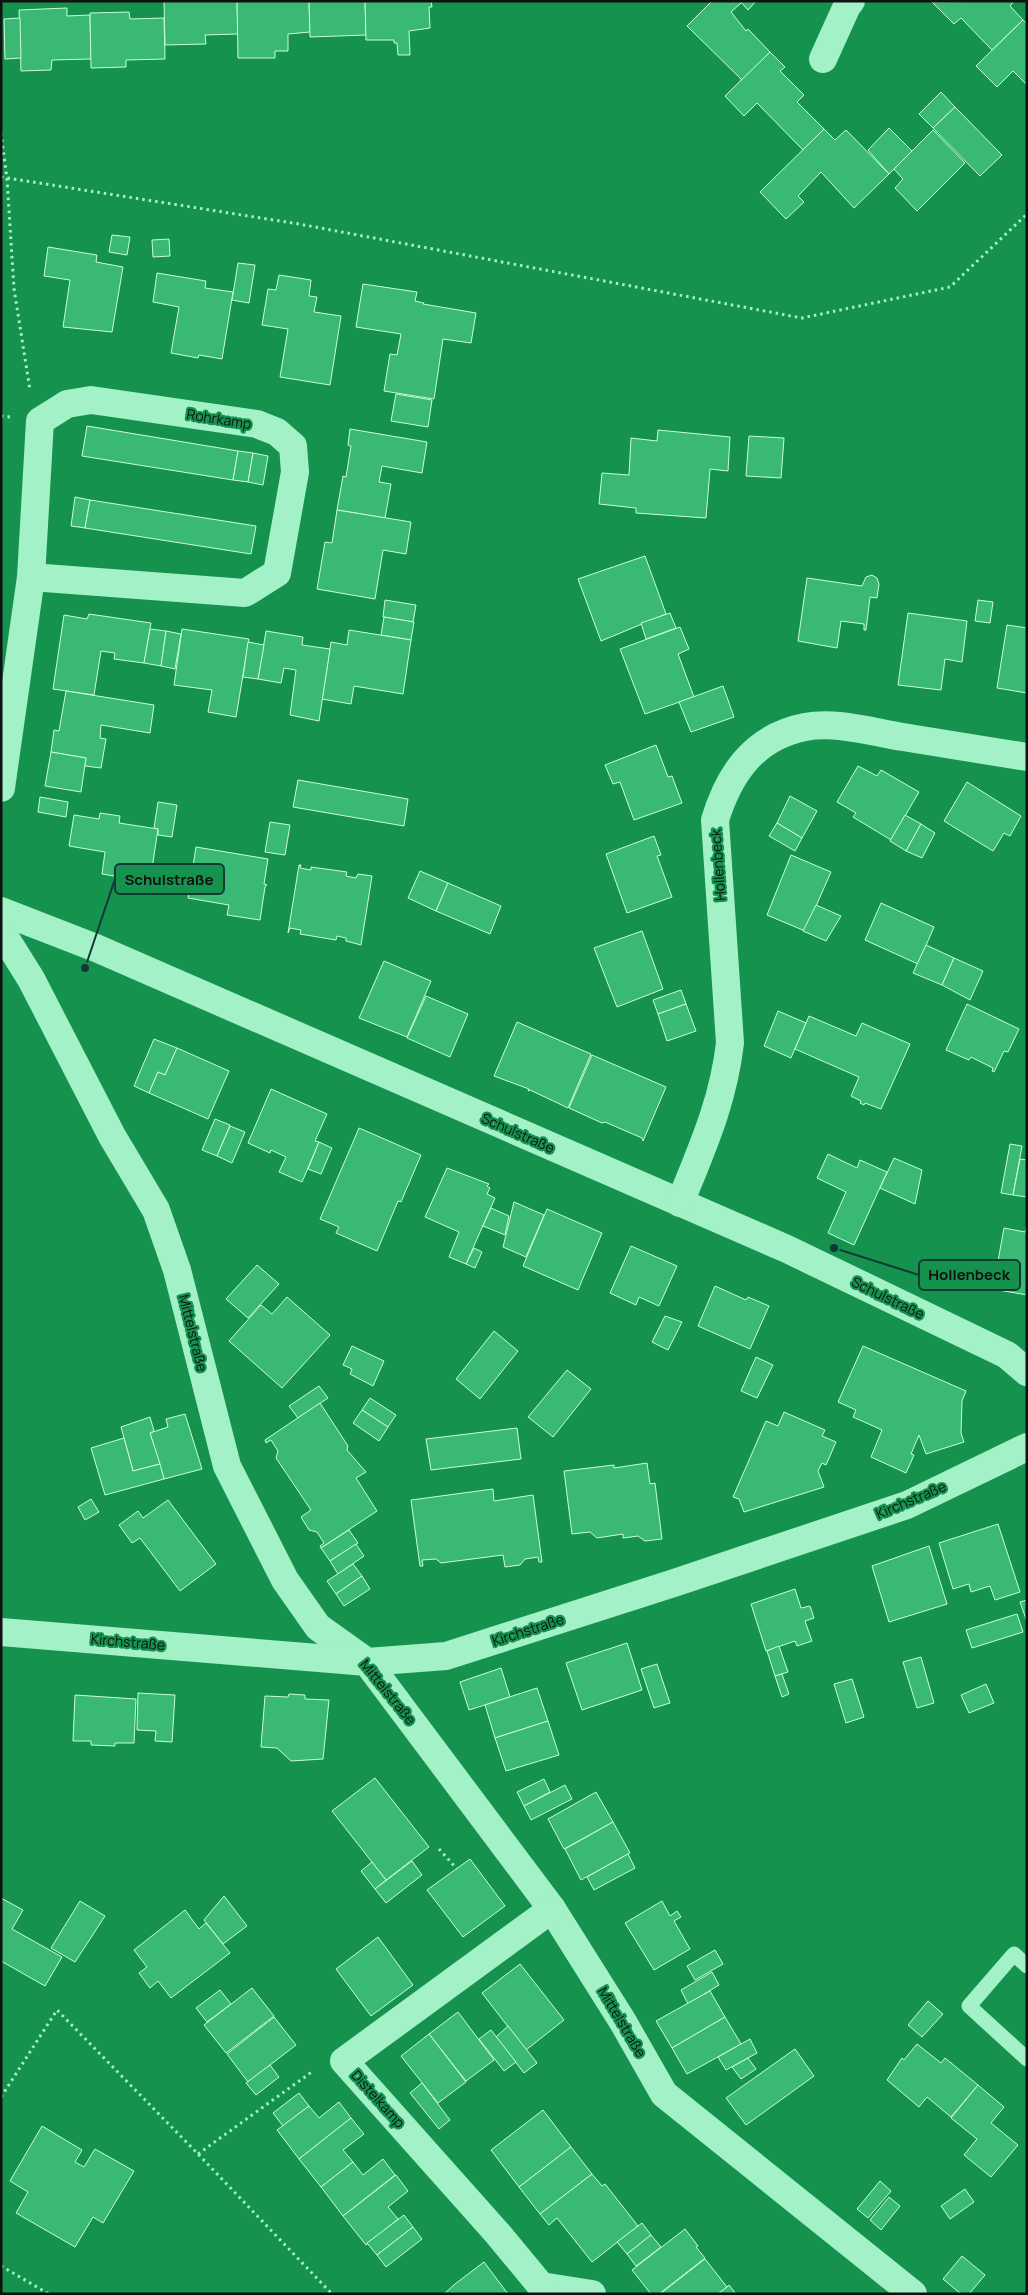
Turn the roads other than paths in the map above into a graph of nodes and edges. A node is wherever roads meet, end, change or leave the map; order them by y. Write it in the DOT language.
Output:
graph roads {
  1 [pos="851,1"];
  2 [pos="824,59"];
  3 [pos="31,577"];
  4 [pos="1027,757"];
  5 [pos="1,788"];
  6 [pos="1,911"];
  7 [pos="1,930"];
  8 [pos="680,1203"];
  9 [pos="1027,1372"];
  10 [pos="1027,1447"];
  11 [pos="1,1632"];
  12 [pos="367,1662"];
  13 [pos="552,1909"];
  14 [pos="1027,1966"];
  15 [pos="1027,2059"];
  16 [pos="542,2290"];
  17 [pos="592,2294"];
  18 [pos="913,2294"];
  1 -- 2 [label="street"];
  3 -- 3 [label="street, Rohrkamp"];
  3 -- 5 [label="street"];
  4 -- 8 [label="street, Hollenbeck"];
  6 -- 8 [label="street, Schulstraße"];
  7 -- 12 [label="street, Mittelstraße"];
  8 -- 9 [label="street, Schulstraße"];
  10 -- 12 [label="street, Kirchstraße"];
  11 -- 12 [label="street, Kirchstraße"];
  12 -- 13 [label="street, Mittelstraße"];
  13 -- 16 [label="street, Distelkamp"];
  13 -- 18 [label="street, Mittelstraße"];
  14 -- 15 [label="lane"];
  16 -- 17 [label="street, Distelkamp"];
}
